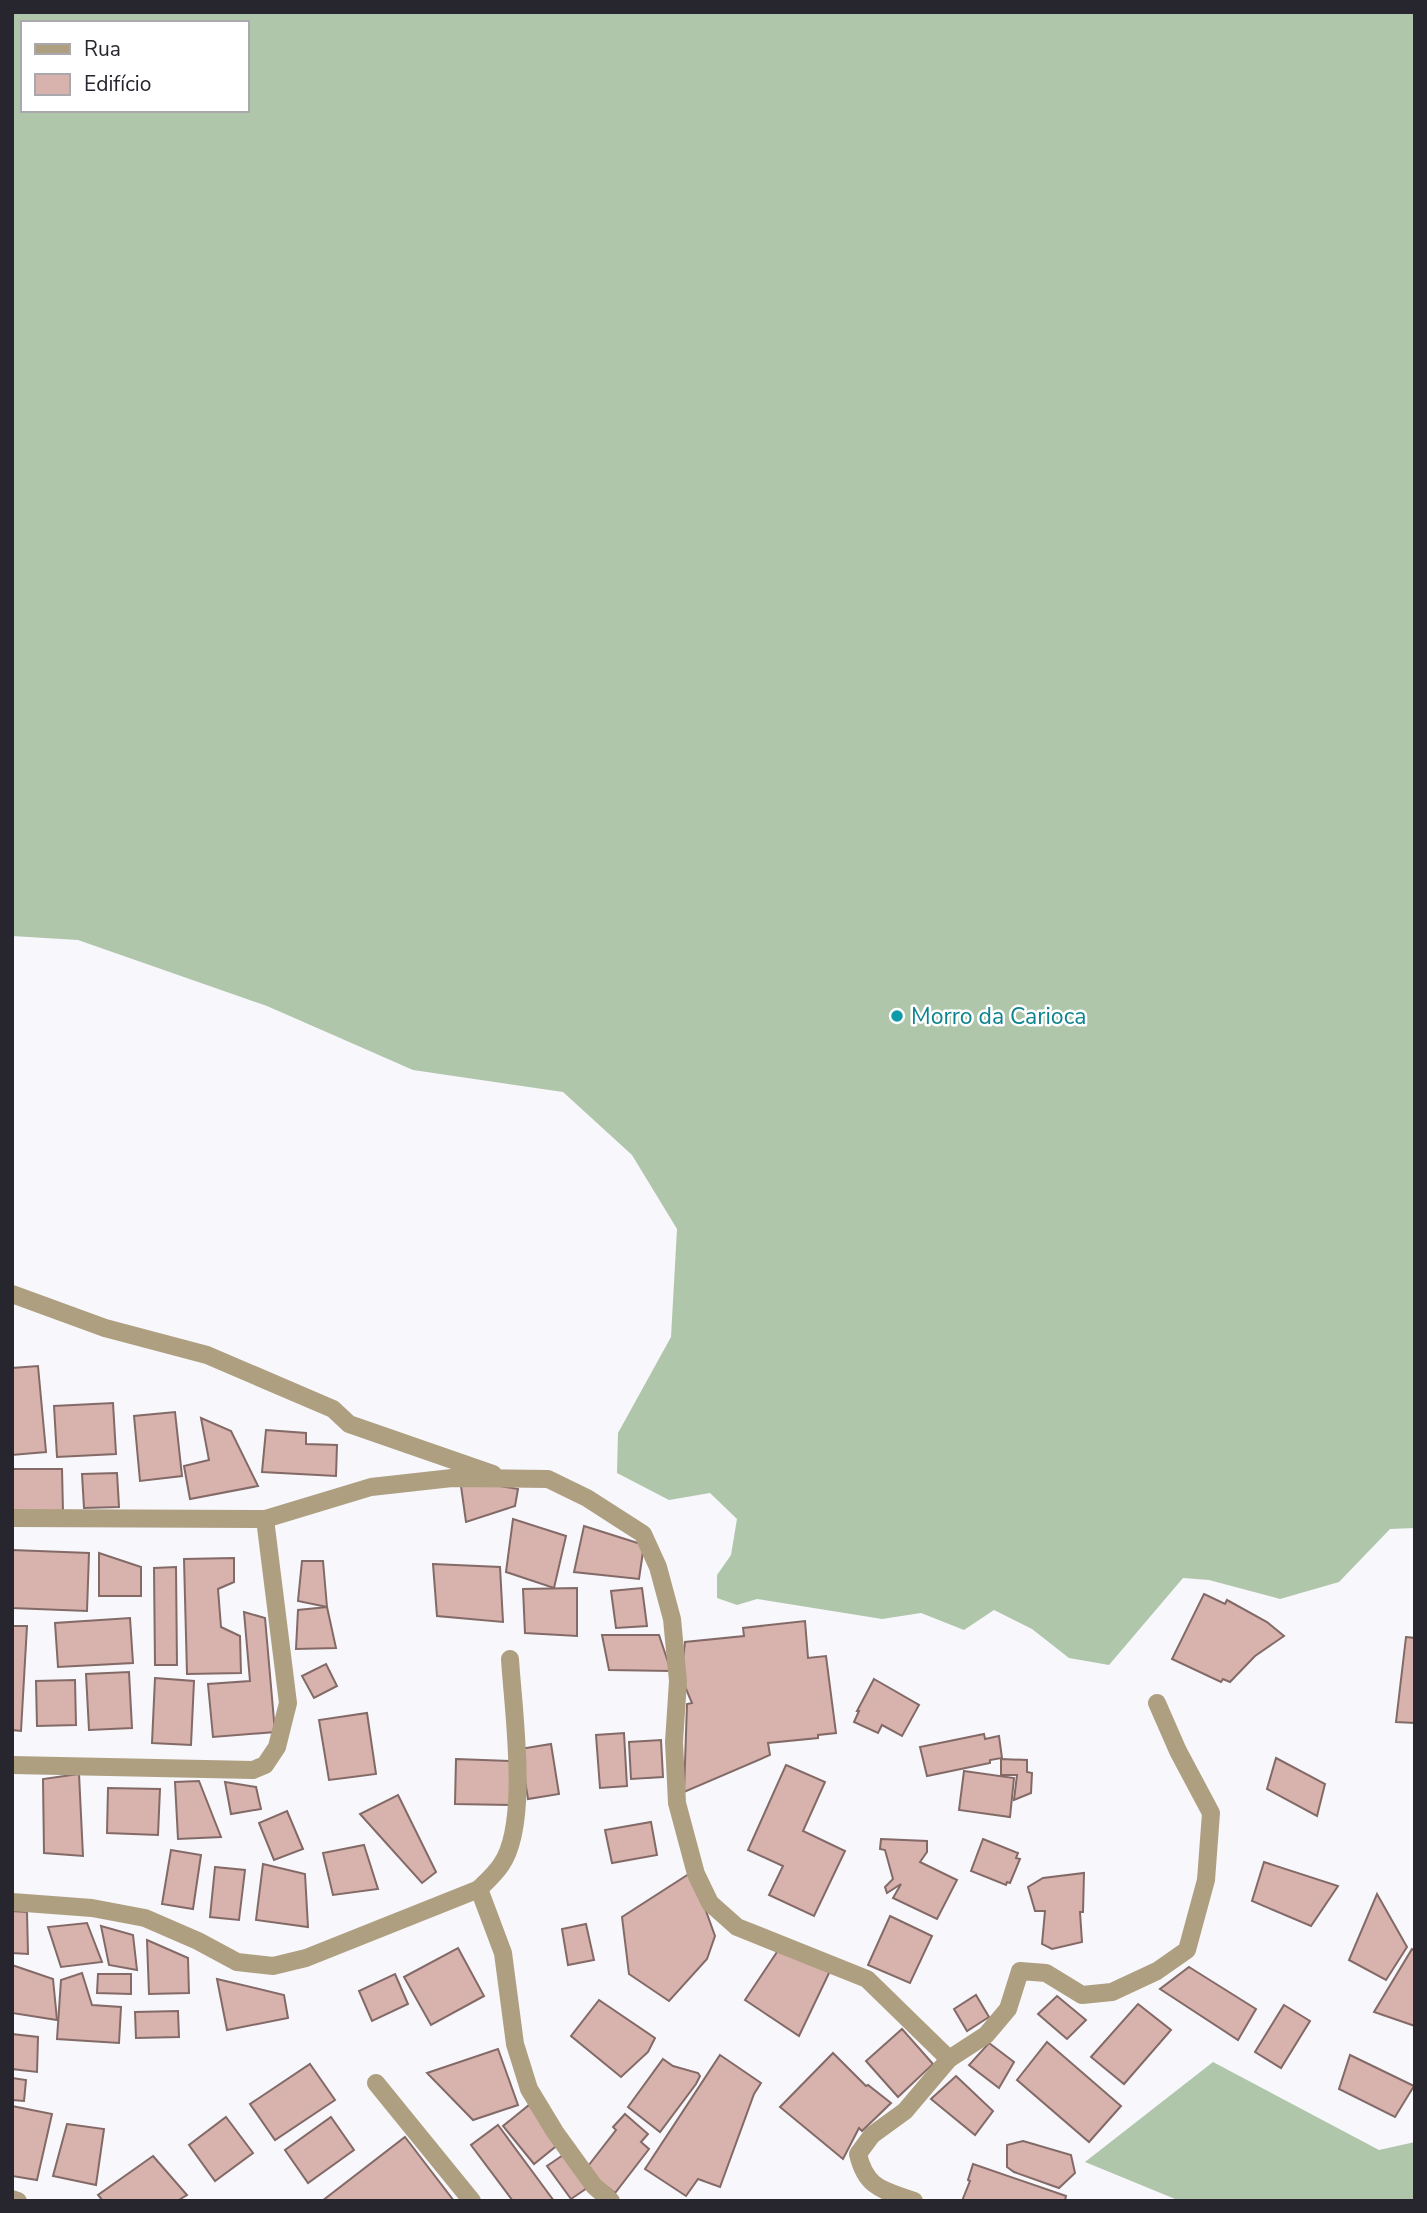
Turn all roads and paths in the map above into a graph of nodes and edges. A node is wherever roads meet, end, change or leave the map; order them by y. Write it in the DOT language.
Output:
graph roads {
  1 [pos="12,1294"];
  2 [pos="506,1479"];
  3 [pos="12,1518"];
  4 [pos="265,1520"];
  5 [pos="510,1659"];
  6 [pos="1157,1703"];
  7 [pos="12,1765"];
  8 [pos="479,1889"];
  9 [pos="12,1902"];
  10 [pos="949,2059"];
  11 [pos="376,2083"];
  12 [pos="12,2199"];
  13 [pos="18,2201"];
  14 [pos="472,2201"];
  15 [pos="611,2201"];
  16 [pos="914,2201"];
  1 -- 2 [label="street"];
  2 -- 4 [label="street"];
  2 -- 10 [label="street"];
  3 -- 4 [label="street"];
  4 -- 7 [label="street"];
  5 -- 8 [label="street"];
  6 -- 10 [label="street"];
  8 -- 9 [label="street"];
  8 -- 15 [label="street"];
  10 -- 16 [label="street"];
  11 -- 14 [label="street"];
  12 -- 13 [label="street"];
}
